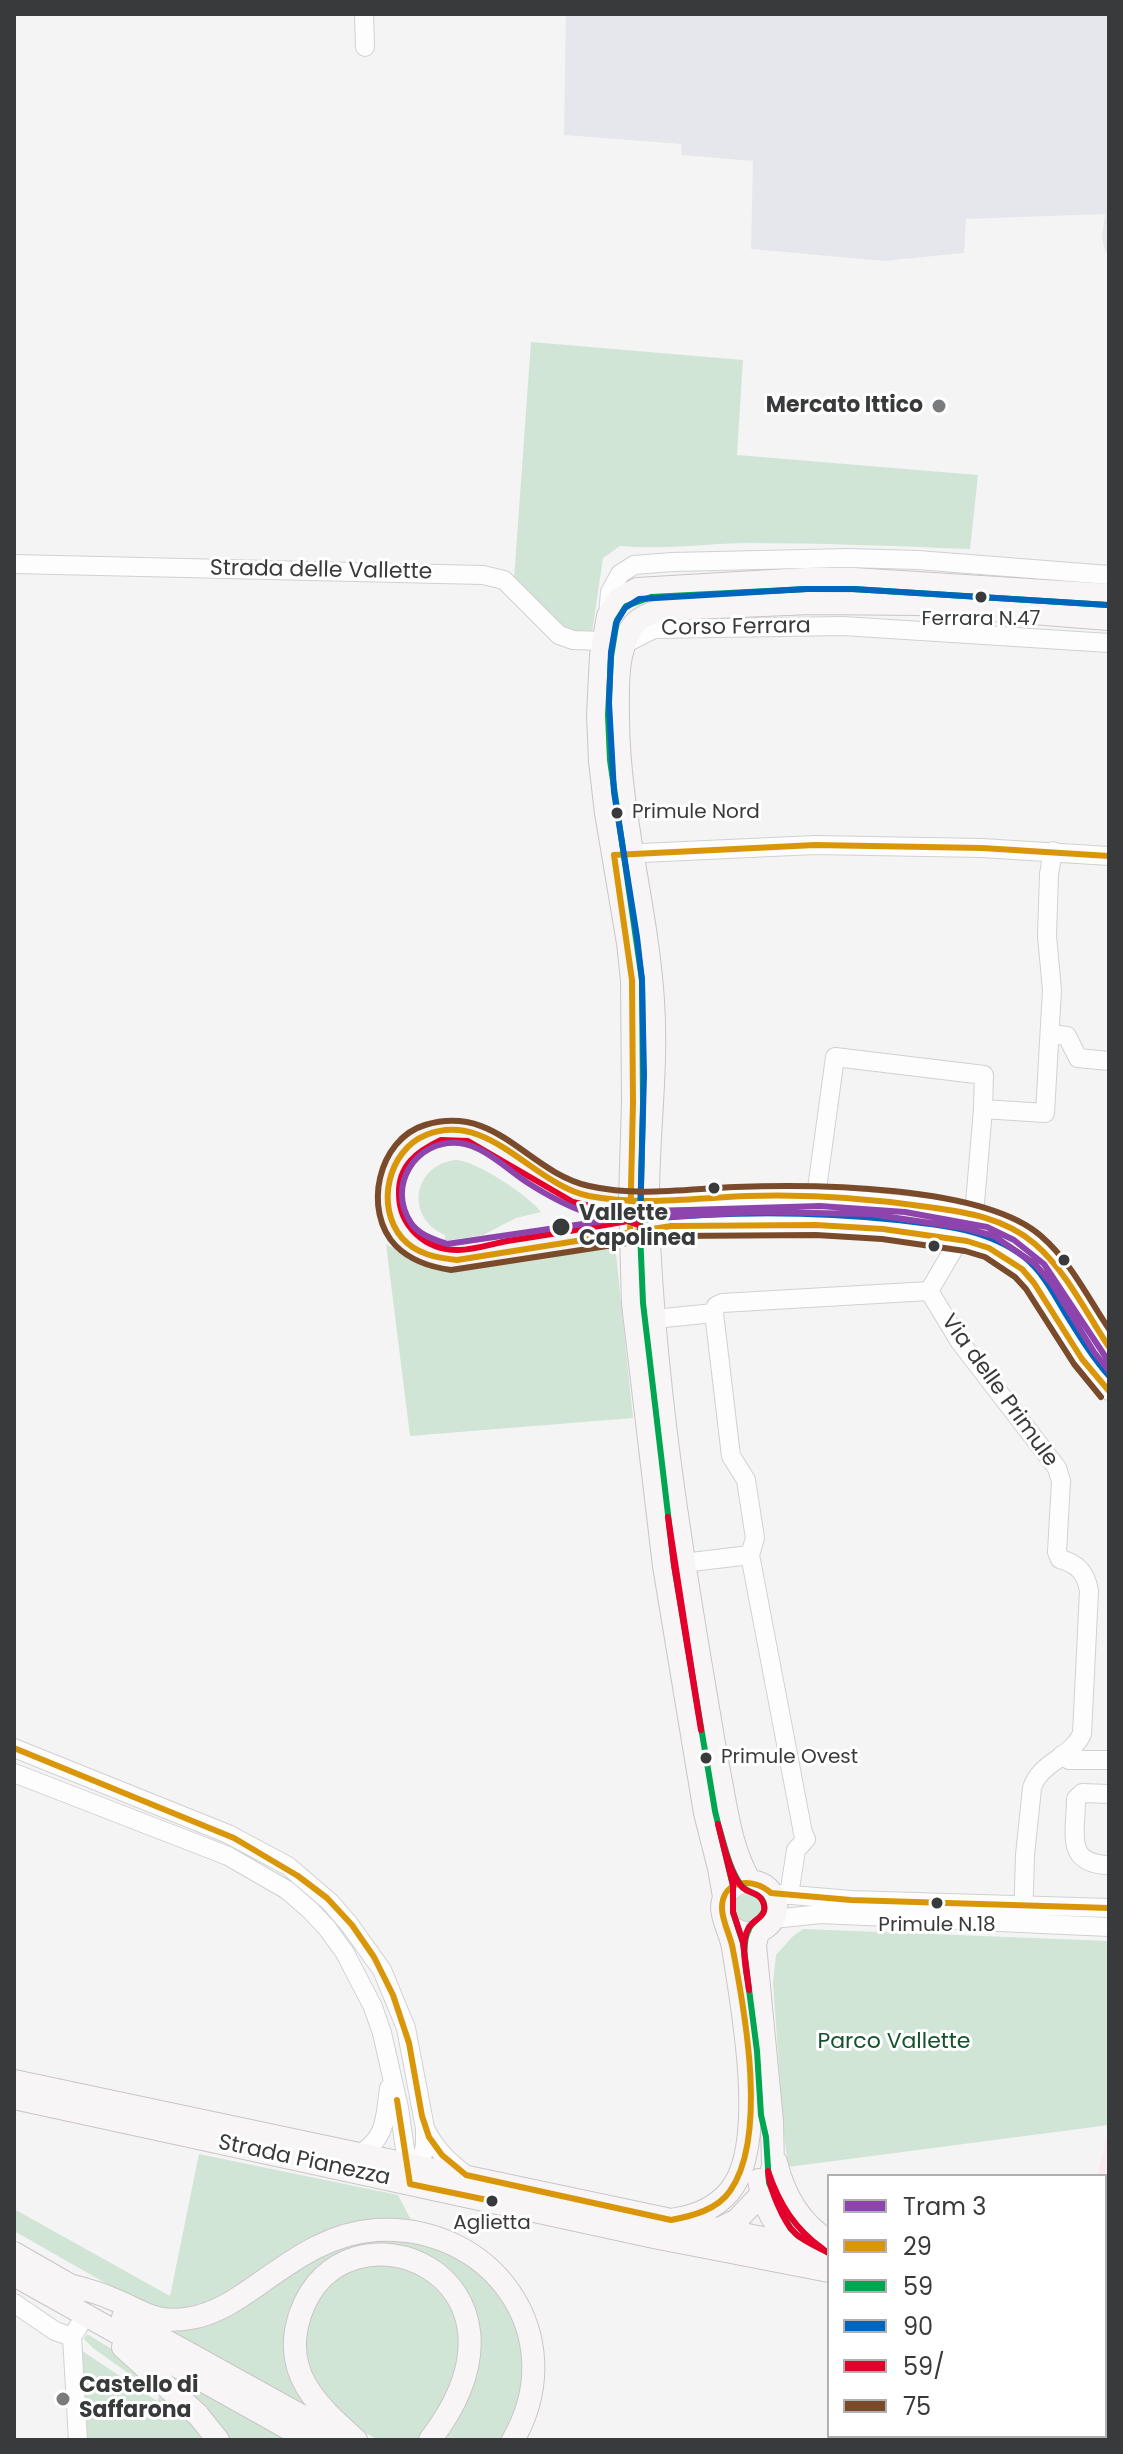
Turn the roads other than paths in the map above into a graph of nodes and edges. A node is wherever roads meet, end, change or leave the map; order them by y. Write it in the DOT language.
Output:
graph roads {
  1 [pos="364,14"];
  2 [pos="365,47"];
  3 [pos="781,559"];
  4 [pos="14,564"];
  5 [pos="1109,575"];
  6 [pos="906,581"];
  7 [pos="1109,595"];
  8 [pos="608,616"];
  9 [pos="1109,619"];
  10 [pos="603,641"];
  11 [pos="626,643"];
  12 [pos="1109,643"];
  13 [pos="1052,856"];
  14 [pos="1109,856"];
  15 [pos="624,860"];
  16 [pos="1109,868"];
  17 [pos="1050,1034"];
  18 [pos="1109,1061"];
  19 [pos="983,1109"];
  20 [pos="816,1196"];
  21 [pos="639,1200"];
  22 [pos="974,1215"];
  23 [pos="639,1230"];
  24 [pos="959,1240"];
  25 [pos="929,1291"];
  26 [pos="714,1313"];
  27 [pos="654,1319"];
  28 [pos="1109,1347"];
  29 [pos="1109,1391"];
  30 [pos="750,1555"];
  31 [pos="674,1564"];
  32 [pos="14,1748"];
  33 [pos="1062,1755"];
  34 [pos="1109,1760"];
  35 [pos="14,1773"];
  36 [pos="1109,1794"];
  37 [pos="1109,1865"];
  38 [pos="750,1881"];
  39 [pos="780,1894"];
  40 [pos="724,1897"];
  41 [pos="1109,1908"];
  42 [pos="1023,1915"];
  43 [pos="726,1922"];
  44 [pos="766,1926"];
  45 [pos="1109,1927"];
  46 [pos="14,2074"];
  47 [pos="391,2077"];
  48 [pos="14,2081"];
  49 [pos="41,2086"];
  50 [pos="14,2098"];
  51 [pos="751,2116"];
  52 [pos="425,2128"];
  53 [pos="359,2154"];
  54 [pos="774,2155"];
  55 [pos="413,2175"];
  56 [pos="466,2175"];
  57 [pos="762,2194"];
  58 [pos="671,2220"];
  59 [pos="721,2230"];
  60 [pos="654,2237"];
  61 [pos="827,2240"];
  62 [pos="792,2244"];
  63 [pos="827,2251"];
  64 [pos="14,2253"];
  65 [pos="827,2263"];
  66 [pos="827,2271"];
  67 [pos="14,2275"];
  68 [pos="69,2285"];
  69 [pos="14,2303"];
  70 [pos="86,2314"];
  71 [pos="72,2337"];
  72 [pos="78,2440"];
  73 [pos="218,2440"];
  74 [pos="309,2440"];
  75 [pos="346,2440"];
  76 [pos="356,2440"];
  77 [pos="430,2440"];
  78 [pos="513,2440"];
  1 -- 2 [label="street"];
  3 -- 5 [label="street, Corso Ferrara"];
  3 -- 6 [label="street, Corso Ferrara"];
  3 -- 8 [label="street, Corso Ferrara"];
  4 -- 10 [label="street, Strada delle Vallette"];
  6 -- 7 [label="main road, Corso Ferrara"];
  6 -- 8 [label="main road, Corso Ferrara"];
  8 -- 10 [label="main road"];
  9 -- 11 [label="main road, Corso Ferrara"];
  10 -- 15 [label="main road"];
  11 -- 12 [label="street, Corso Ferrara"];
  11 -- 15 [label="main road"];
  13 -- 14 [label="street"];
  13 -- 15 [label="street"];
  13 -- 16 [label="street"];
  13 -- 17 [label="street"];
  15 -- 21 [label="main road"];
  17 -- 18 [label="street"];
  17 -- 19 [label="street"];
  19 -- 20 [label="street"];
  19 -- 22 [label="street"];
  20 -- 21 [label="street"];
  20 -- 22 [label="street"];
  21 -- 23 [label="main road"];
  22 -- 28 [label="street"];
  23 -- 24 [label="street"];
  23 -- 27 [label="main road"];
  23 -- 31 [label="main road"];
  24 -- 25 [label="street, Via delle Primule"];
  24 -- 29 [label="street"];
  25 -- 26 [label="street, Via delle Primule"];
  25 -- 33 [label="street, Via delle Primule"];
  26 -- 27 [label="street, Via delle Primule"];
  26 -- 30 [label="street"];
  27 -- 31 [label="main road"];
  30 -- 31 [label="street"];
  30 -- 39 [label="street"];
  31 -- 38 [label="main road"];
  31 -- 40 [label="main road"];
  32 -- 52 [label="street"];
  33 -- 34 [label="street"];
  33 -- 42 [label="street, Via delle Primule"];
  35 -- 47 [label="street"];
  36 -- 37 [label="street"];
  38 -- 39 [label="main road"];
  38 -- 40 [label="main road"];
  39 -- 42 [label="street"];
  39 -- 44 [label="main road"];
  40 -- 43 [label="main road"];
  41 -- 42 [label="street"];
  42 -- 44 [label="street"];
  42 -- 45 [label="street"];
  43 -- 44 [label="main road"];
  43 -- 51 [label="main road"];
  44 -- 54 [label="main road"];
  46 -- 49 [label="main road"];
  47 -- 53 [label="street"];
  47 -- 55 [label="street"];
  48 -- 49 [label="main road, Strada Pianezza"];
  49 -- 53 [label="main road, Strada Pianezza"];
  50 -- 55 [label="main road, Strada Pianezza"];
  51 -- 57 [label="main road"];
  51 -- 58 [label="main road"];
  52 -- 55 [label="street"];
  52 -- 56 [label="street"];
  53 -- 55 [label="main road, Strada Pianezza"];
  54 -- 57 [label="main road"];
  54 -- 61 [label="main road"];
  55 -- 56 [label="main road, Strada Pianezza"];
  55 -- 60 [label="main road, Strada Pianezza"];
  56 -- 58 [label="main road, Strada Pianezza"];
  57 -- 59 [label="main road"];
  57 -- 62 [label="main road"];
  58 -- 59 [label="main road, Strada Pianezza"];
  59 -- 60 [label="main road"];
  59 -- 62 [label="main road, Strada Pianezza"];
  60 -- 66 [label="main road, Strada Pianezza"];
  62 -- 63 [label="main road, Strada Pianezza"];
  62 -- 65 [label="main road"];
  64 -- 68 [label="main road"];
  67 -- 70 [label="main road"];
  68 -- 75 [label="main road"];
  68 -- 78 [label="main road"];
  69 -- 71 [label="street"];
  70 -- 71 [label="street"];
  70 -- 73 [label="main road"];
  70 -- 74 [label="main road"];
  71 -- 72 [label="street"];
  76 -- 77 [label="main road"];
}
